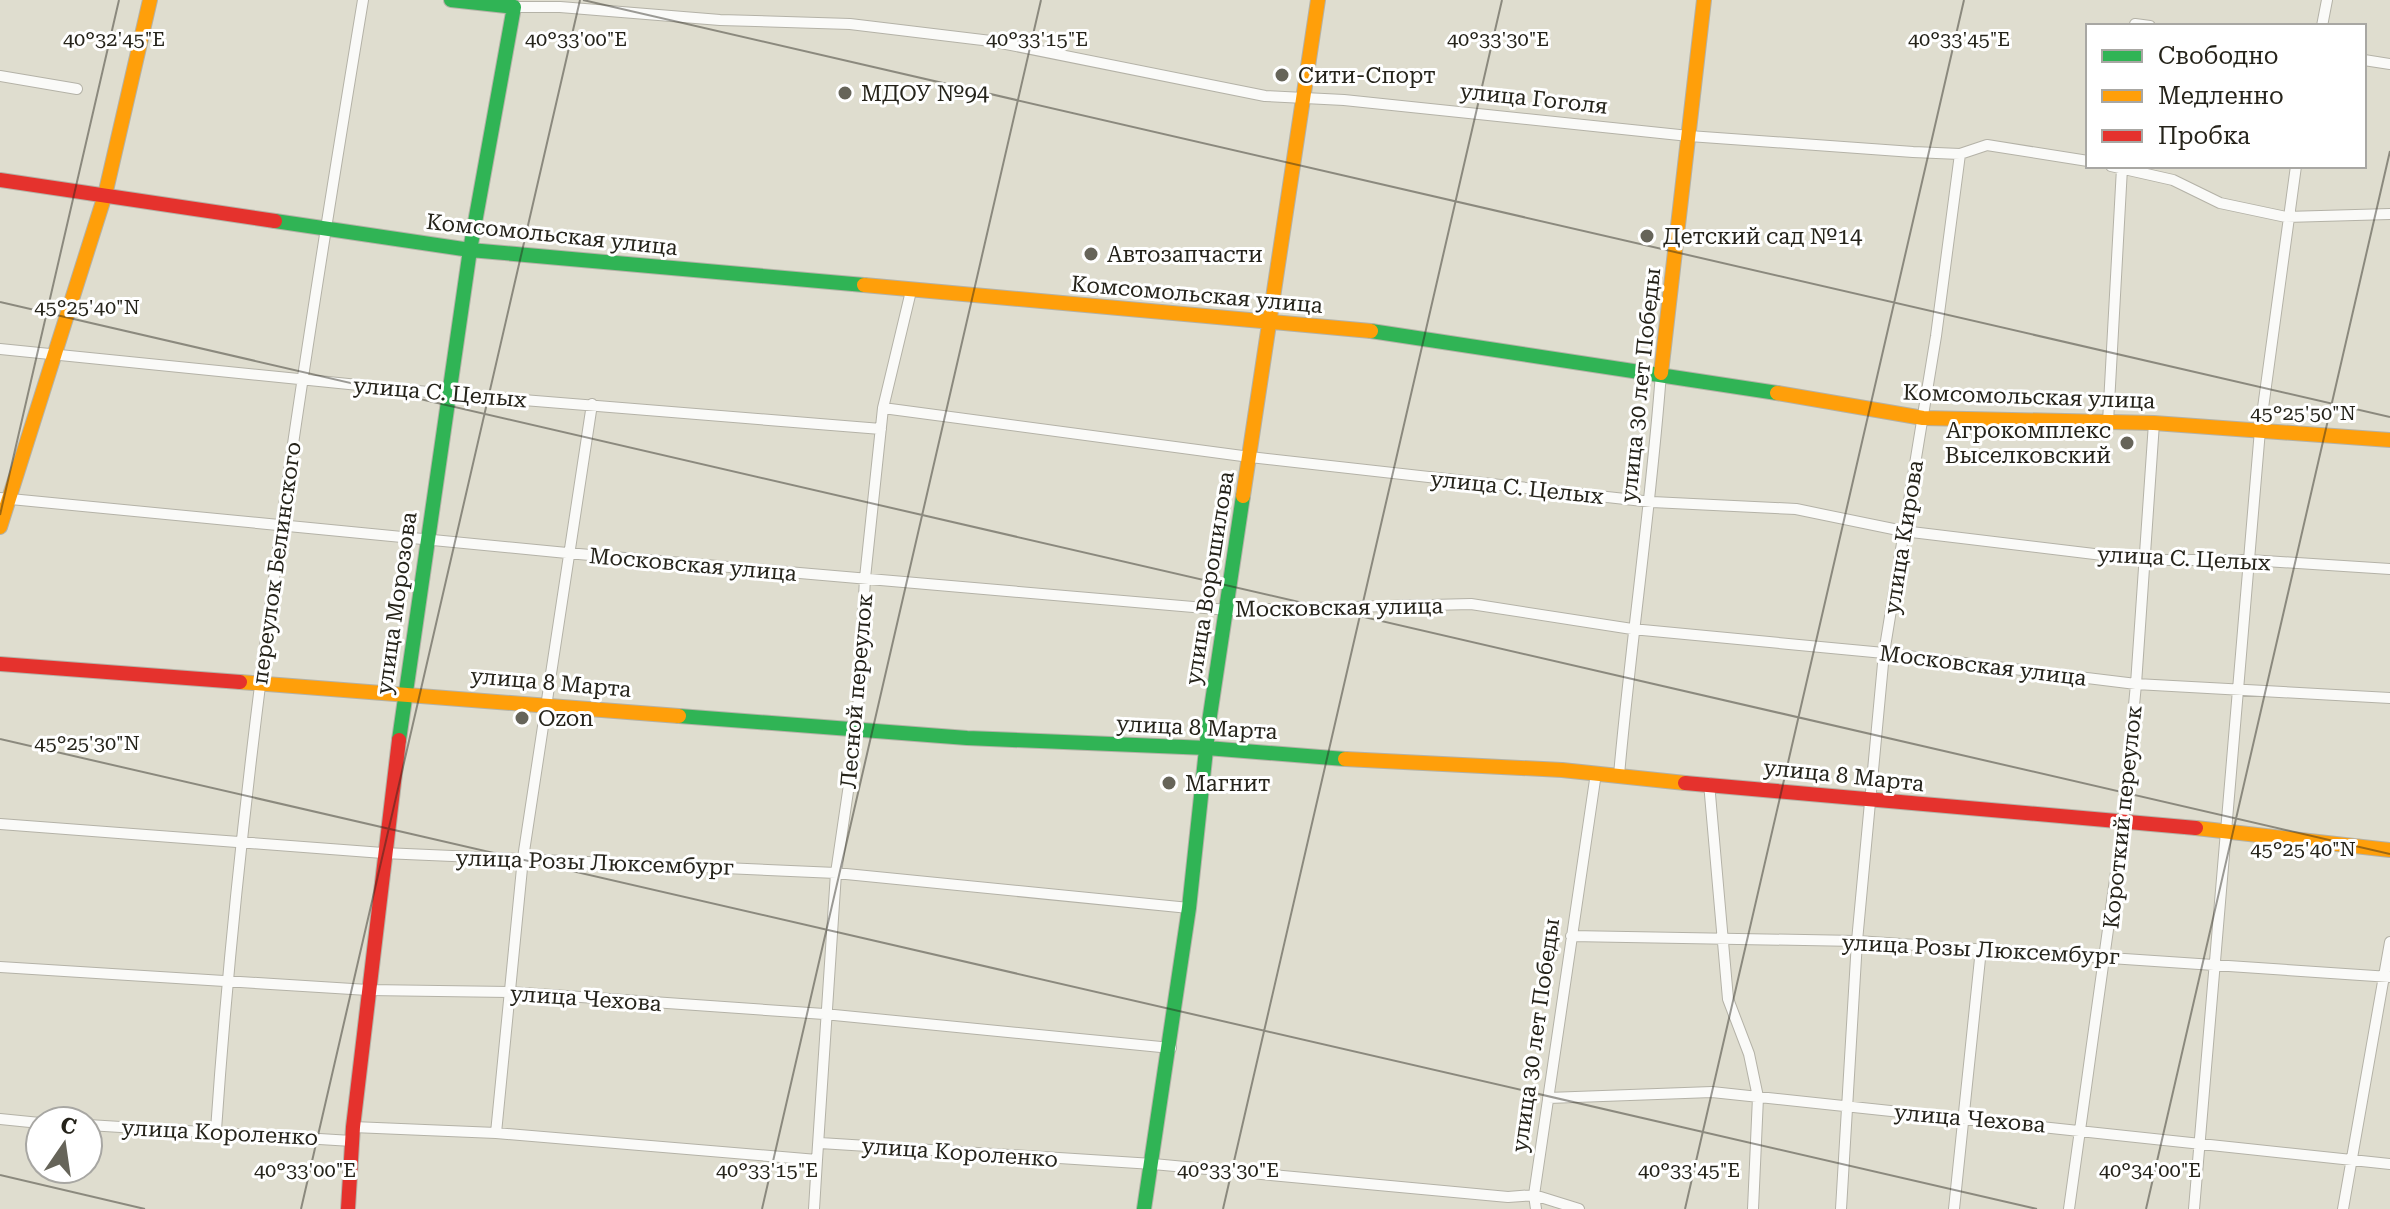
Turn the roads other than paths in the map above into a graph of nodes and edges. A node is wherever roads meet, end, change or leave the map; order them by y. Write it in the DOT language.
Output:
graph roads {
  1 [pos="150,0"];
  2 [pos="363,0"];
  3 [pos="451,0"];
  4 [pos="1318,0"];
  5 [pos="1704,0"];
  6 [pos="2327,0"];
  7 [pos="548,3"];
  8 [pos="514,7"];
  9 [pos="2322,24"];
  10 [pos="2366,60"];
  11 [pos="2390,64"];
  12 [pos="0,76"];
  13 [pos="77,89"];
  14 [pos="1305,98"];
  15 [pos="1689,136"];
  16 [pos="1960,154"];
  17 [pos="2086,161"];
  18 [pos="2116,168"];
  19 [pos="2120,168"];
  20 [pos="2296,168"];
  21 [pos="0,180"];
  22 [pos="105,195"];
  23 [pos="2390,214"];
  24 [pos="2286,217"];
  25 [pos="325,230"];
  26 [pos="470,250"];
  27 [pos="911,291"];
  28 [pos="1268,322"];
  29 [pos="0,349"];
  30 [pos="56,355"];
  31 [pos="1661,373"];
  32 [pos="301,380"];
  33 [pos="448,394"];
  34 [pos="592,404"];
  35 [pos="883,408"];
  36 [pos="1923,418"];
  37 [pos="2108,422"];
  38 [pos="2154,423"];
  39 [pos="881,429"];
  40 [pos="2260,430"];
  41 [pos="2390,440"];
  42 [pos="1250,457"];
  43 [pos="4,499"];
  44 [pos="1652,502"];
  45 [pos="281,523"];
  46 [pos="0,527"];
  47 [pos="1903,531"];
  48 [pos="428,540"];
  49 [pos="567,553"];
  50 [pos="2144,560"];
  51 [pos="2249,560"];
  52 [pos="2390,569"];
  53 [pos="865,578"];
  54 [pos="1228,610"];
  55 [pos="1632,629"];
  56 [pos="1884,653"];
  57 [pos="0,664"];
  58 [pos="260,681"];
  59 [pos="2136,684"];
  60 [pos="2238,689"];
  61 [pos="406,693"];
  62 [pos="2390,698"];
  63 [pos="547,703"];
  64 [pos="857,730"];
  65 [pos="1207,748"];
  66 [pos="1596,773"];
  67 [pos="1619,775"];
  68 [pos="1709,783"];
  69 [pos="1872,802"];
  70 [pos="2123,822"];
  71 [pos="0,824"];
  72 [pos="2228,831"];
  73 [pos="240,842"];
  74 [pos="2390,850"];
  75 [pos="383,853"];
  76 [pos="523,858"];
  77 [pos="836,873"];
  78 [pos="1189,908"];
  79 [pos="1571,936"];
  80 [pos="1720,937"];
  81 [pos="1857,941"];
  82 [pos="2390,942"];
  83 [pos="1981,949"];
  84 [pos="2106,957"];
  85 [pos="2217,963"];
  86 [pos="0,967"];
  87 [pos="2387,977"];
  88 [pos="226,982"];
  89 [pos="368,990"];
  90 [pos="509,992"];
  91 [pos="824,1014"];
  92 [pos="1171,1048"];
  93 [pos="1758,1097"];
  94 [pos="1548,1098"];
  95 [pos="1848,1106"];
  96 [pos="1964,1117"];
  97 [pos="0,1119"];
  98 [pos="24,1121"];
  99 [pos="104,1126"];
  100 [pos="2079,1128"];
  101 [pos="216,1130"];
  102 [pos="496,1133"];
  103 [pos="352,1134"];
  104 [pos="820,1143"];
  105 [pos="2201,1145"];
  106 [pos="817,1160"];
  107 [pos="2353,1160"];
  108 [pos="1153,1164"];
  109 [pos="2390,1164"];
  110 [pos="1534,1195"];
  111 [pos="348,1209"];
  112 [pos="814,1209"];
  113 [pos="1144,1209"];
  114 [pos="1536,1209"];
  115 [pos="1579,1209"];
  116 [pos="1753,1209"];
  117 [pos="1841,1209"];
  118 [pos="1954,1209"];
  119 [pos="2069,1209"];
  120 [pos="2194,1209"];
  121 [pos="2343,1209"];
  1 -- 22 [label="main road"];
  2 -- 25 [label="street, переулок Белинского"];
  3 -- 8 [label="main road, улица Гоголя"];
  4 -- 14 [label="main road, улица Ворошилова"];
  5 -- 15 [label="main road, улица 30 лет Победы"];
  6 -- 9 [label="street"];
  7 -- 8 [label="street, улица Гоголя"];
  7 -- 14 [label="street, улица Гоголя"];
  8 -- 26 [label="main road, улица Морозова"];
  10 -- 11 [label="street"];
  12 -- 13 [label="street"];
  14 -- 15 [label="street, улица Гоголя"];
  14 -- 28 [label="main road, улица Ворошилова"];
  15 -- 16 [label="street, улица Гоголя"];
  15 -- 31 [label="main road, улица 30 лет Победы"];
  16 -- 17 [label="street, улица Гоголя"];
  16 -- 36 [label="street, улица Кирова"];
  18 -- 37 [label="street"];
  19 -- 24 [label="street"];
  20 -- 24 [label="street"];
  21 -- 22 [label="main road, Комсомольская улица"];
  22 -- 25 [label="main road, Комсомольская улица"];
  22 -- 30 [label="main road"];
  23 -- 24 [label="street"];
  24 -- 40 [label="street"];
  25 -- 26 [label="main road, Комсомольская улица"];
  25 -- 32 [label="street, переулок Белинского"];
  26 -- 27 [label="main road, Комсомольская улица"];
  26 -- 33 [label="main road, улица Морозова"];
  27 -- 28 [label="main road, Комсомольская улица"];
  27 -- 35 [label="street, Лесной переулок"];
  28 -- 31 [label="main road, Комсомольская улица"];
  28 -- 42 [label="main road, улица Ворошилова"];
  29 -- 30 [label="street, улица С. Целых"];
  30 -- 32 [label="street, улица С. Целых"];
  30 -- 43 [label="main road"];
  31 -- 36 [label="main road, Комсомольская улица"];
  31 -- 44 [label="street, улица 30 лет Победы"];
  32 -- 33 [label="street, улица С. Целых"];
  32 -- 45 [label="street, переулок Белинского"];
  33 -- 34 [label="street, улица С. Целых"];
  33 -- 48 [label="main road, улица Морозова"];
  34 -- 39 [label="street, улица С. Целых"];
  34 -- 49 [label="street"];
  35 -- 39 [label="street, Лесной переулок"];
  35 -- 42 [label="street, улица С. Целых"];
  36 -- 37 [label="main road, Комсомольская улица"];
  36 -- 47 [label="street, улица Кирова"];
  37 -- 38 [label="main road, Комсомольская улица"];
  38 -- 40 [label="main road, Комсомольская улица"];
  38 -- 50 [label="street, Короткий переулок"];
  39 -- 53 [label="street, Лесной переулок"];
  40 -- 41 [label="main road, Комсомольская улица"];
  40 -- 51 [label="street"];
  42 -- 44 [label="street, улица С. Целых"];
  42 -- 54 [label="main road, улица Ворошилова"];
  43 -- 45 [label="street, Московская улица"];
  43 -- 46 [label="main road"];
  44 -- 47 [label="street, улица С. Целых"];
  44 -- 55 [label="street, улица 30 лет Победы"];
  45 -- 48 [label="street, Московская улица"];
  45 -- 58 [label="street, переулок Белинского"];
  47 -- 50 [label="street, улица С. Целых"];
  47 -- 56 [label="street, улица Кирова"];
  48 -- 49 [label="street, Московская улица"];
  48 -- 61 [label="main road, улица Морозова"];
  49 -- 53 [label="street, Московская улица"];
  49 -- 63 [label="street"];
  50 -- 51 [label="street, улица С. Целых"];
  50 -- 59 [label="street, Короткий переулок"];
  51 -- 52 [label="street, улица С. Целых"];
  51 -- 60 [label="street"];
  53 -- 54 [label="street, Московская улица"];
  53 -- 64 [label="street, Лесной переулок"];
  54 -- 55 [label="street, Московская улица"];
  54 -- 65 [label="main road, улица Ворошилова"];
  55 -- 56 [label="street, Московская улица"];
  55 -- 67 [label="street, улица 30 лет Победы"];
  56 -- 59 [label="street, Московская улица"];
  56 -- 69 [label="street, улица Кирова"];
  57 -- 58 [label="main road, улица 8 Марта"];
  58 -- 61 [label="main road, улица 8 Марта"];
  58 -- 73 [label="street, переулок Белинского"];
  59 -- 60 [label="street, Московская улица"];
  59 -- 70 [label="street, Короткий переулок"];
  60 -- 62 [label="street, Московская улица"];
  60 -- 72 [label="street"];
  61 -- 63 [label="main road, улица 8 Марта"];
  61 -- 75 [label="main road, улица Морозова"];
  63 -- 64 [label="main road, улица 8 Марта"];
  63 -- 76 [label="street"];
  64 -- 65 [label="main road, улица 8 Марта"];
  64 -- 77 [label="street, Лесной переулок"];
  65 -- 66 [label="main road, улица 8 Марта"];
  65 -- 78 [label="main road, улица Ворошилова"];
  66 -- 67 [label="main road, улица 8 Марта"];
  66 -- 79 [label="street, улица 30 лет Победы"];
  67 -- 68 [label="main road, улица 8 Марта"];
  68 -- 69 [label="main road, улица 8 Марта"];
  68 -- 80 [label="street"];
  69 -- 70 [label="main road, улица 8 Марта"];
  69 -- 81 [label="street, улица Кирова"];
  70 -- 72 [label="main road, улица 8 Марта"];
  70 -- 84 [label="street, Короткий переулок"];
  71 -- 73 [label="street, улица Розы Люксембург"];
  72 -- 74 [label="main road, улица 8 Марта"];
  72 -- 85 [label="street"];
  73 -- 75 [label="street, улица Розы Люксембург"];
  73 -- 88 [label="street, переулок Белинского"];
  75 -- 76 [label="street, улица Розы Люксембург"];
  75 -- 89 [label="main road, улица Морозова"];
  76 -- 77 [label="street, улица Розы Люксембург"];
  76 -- 90 [label="street"];
  77 -- 78 [label="street, улица Розы Люксембург"];
  77 -- 91 [label="street, Лесной переулок"];
  78 -- 92 [label="main road, улица Ворошилова"];
  79 -- 80 [label="street, улица Розы Люксембург"];
  79 -- 94 [label="street, улица 30 лет Победы"];
  80 -- 81 [label="street, улица Розы Люксембург"];
  80 -- 93 [label="street"];
  81 -- 83 [label="street, улица Розы Люксембург"];
  81 -- 95 [label="street, улица Кирова"];
  82 -- 87 [label="street"];
  83 -- 84 [label="street, улица Розы Люксембург"];
  83 -- 96 [label="street"];
  84 -- 85 [label="street, улица Розы Люксембург"];
  84 -- 100 [label="street, Короткий переулок"];
  85 -- 87 [label="street, улица Розы Люксембург"];
  85 -- 105 [label="street"];
  86 -- 88 [label="street, улица Чехова"];
  87 -- 107 [label="street"];
  88 -- 89 [label="street, улица Чехова"];
  88 -- 101 [label="street, переулок Белинского"];
  89 -- 90 [label="street, улица Чехова"];
  89 -- 103 [label="main road, улица Морозова"];
  90 -- 91 [label="street, улица Чехова"];
  90 -- 102 [label="street"];
  91 -- 92 [label="street, улица Чехова"];
  91 -- 104 [label="street, Лесной переулок"];
  92 -- 108 [label="main road, улица Ворошилова"];
  93 -- 94 [label="street, улица Чехова"];
  93 -- 95 [label="street, улица Чехова"];
  93 -- 116 [label="street"];
  94 -- 110 [label="street, улица 30 лет Победы"];
  95 -- 96 [label="street, улица Чехова"];
  95 -- 117 [label="street, улица Кирова"];
  96 -- 100 [label="street, улица Чехова"];
  96 -- 118 [label="street"];
  97 -- 98 [label="street"];
  99 -- 101 [label="street, улица Короленко"];
  100 -- 105 [label="street, улица Чехова"];
  100 -- 119 [label="street, Короткий переулок"];
  101 -- 103 [label="street, улица Короленко"];
  102 -- 103 [label="street, улица Короленко"];
  102 -- 106 [label="street, улица Короленко"];
  103 -- 111 [label="main road, улица Морозова"];
  104 -- 106 [label="street"];
  104 -- 108 [label="street, улица Короленко"];
  105 -- 107 [label="street, улица Чехова"];
  105 -- 120 [label="street"];
  106 -- 112 [label="street"];
  107 -- 109 [label="street, улица Чехова"];
  107 -- 121 [label="street"];
  108 -- 110 [label="street, улица Короленко"];
  108 -- 113 [label="main road, улица Ворошилова"];
  110 -- 114 [label="street, улица 30 лет Победы"];
  110 -- 115 [label="street, улица Короленко"];
}
